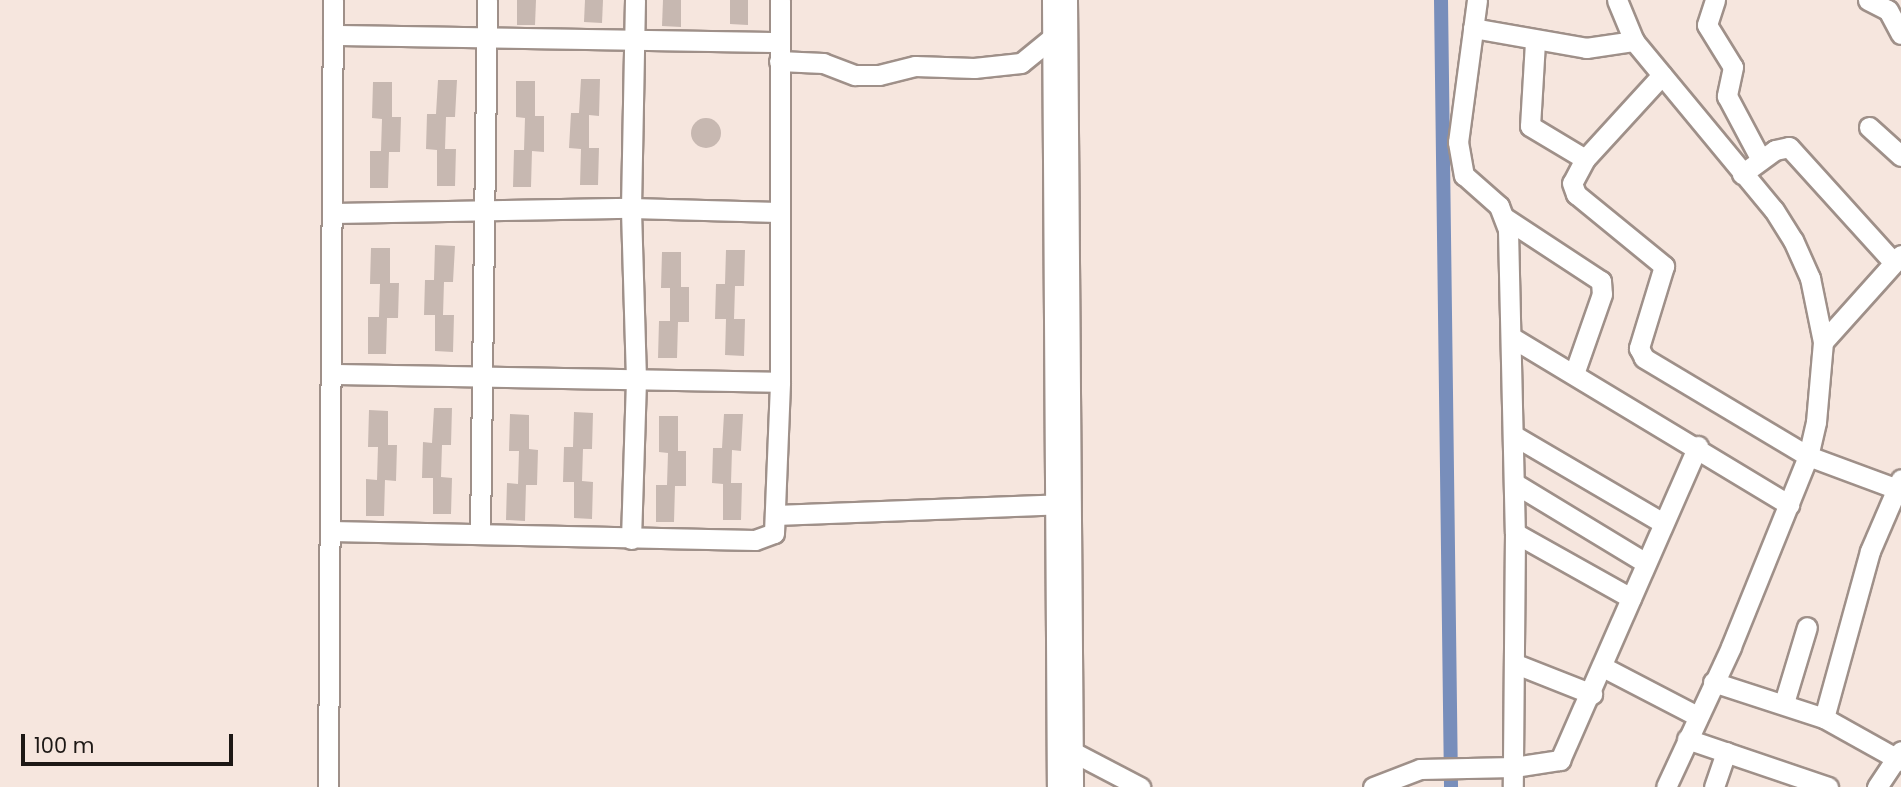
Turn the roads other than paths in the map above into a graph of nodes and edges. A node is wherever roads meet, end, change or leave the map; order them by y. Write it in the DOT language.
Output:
graph roads {
  1 [pos="333,0"];
  2 [pos="487,0"];
  3 [pos="635,0"];
  4 [pos="780,0"];
  5 [pos="1052,0"];
  6 [pos="1067,0"];
  7 [pos="1477,0"];
  8 [pos="1617,0"];
  9 [pos="1715,0"];
  10 [pos="1868,0"];
  11 [pos="1473,28"];
  12 [pos="1901,34"];
  13 [pos="333,35"];
  14 [pos="488,36"];
  15 [pos="1053,37"];
  16 [pos="634,38"];
  17 [pos="1634,41"];
  18 [pos="1535,42"];
  19 [pos="779,51"];
  20 [pos="1662,75"];
  21 [pos="1869,127"];
  22 [pos="1901,156"];
  23 [pos="1585,159"];
  24 [pos="1761,160"];
  25 [pos="1742,174"];
  26 [pos="631,208"];
  27 [pos="483,209"];
  28 [pos="778,212"];
  29 [pos="334,213"];
  30 [pos="1505,218"];
  31 [pos="1898,259"];
  32 [pos="1511,337"];
  33 [pos="1823,342"];
  34 [pos="332,374"];
  35 [pos="1574,374"];
  36 [pos="485,377"];
  37 [pos="636,379"];
  38 [pos="780,382"];
  39 [pos="1513,435"];
  40 [pos="1698,446"];
  41 [pos="1808,456"];
  42 [pos="1514,483"];
  43 [pos="1899,484"];
  44 [pos="1063,504"];
  45 [pos="1789,505"];
  46 [pos="778,516"];
  47 [pos="1663,523"];
  48 [pos="331,531"];
  49 [pos="1515,533"];
  50 [pos="480,534"];
  51 [pos="631,539"];
  52 [pos="1646,563"];
  53 [pos="1631,598"];
  54 [pos="1807,627"];
  55 [pos="1516,664"];
  56 [pos="1603,667"];
  57 [pos="1713,682"];
  58 [pos="1592,694"];
  59 [pos="1784,703"];
  60 [pos="1697,716"];
  61 [pos="1824,718"];
  62 [pos="1687,739"];
  63 [pos="1073,752"];
  64 [pos="1726,752"];
  65 [pos="1900,757"];
  66 [pos="1514,767"];
  67 [pos="328,787"];
  68 [pos="1058,787"];
  69 [pos="1073,787"];
  70 [pos="1140,787"];
  71 [pos="1373,787"];
  72 [pos="1513,787"];
  73 [pos="1666,787"];
  74 [pos="1714,787"];
  75 [pos="1828,787"];
  76 [pos="1877,787"];
  1 -- 13 [label="street"];
  2 -- 14 [label="street"];
  3 -- 16 [label="street"];
  4 -- 19 [label="street"];
  5 -- 15 [label="street"];
  6 -- 44 [label="street"];
  7 -- 11 [label="street"];
  8 -- 17 [label="street"];
  9 -- 24 [label="street"];
  10 -- 12 [label="street"];
  11 -- 18 [label="street"];
  11 -- 30 [label="street"];
  13 -- 14 [label="street"];
  13 -- 29 [label="street"];
  14 -- 16 [label="street"];
  14 -- 27 [label="street"];
  15 -- 19 [label="street"];
  15 -- 44 [label="street"];
  16 -- 19 [label="street"];
  16 -- 26 [label="street"];
  17 -- 18 [label="street"];
  17 -- 20 [label="street"];
  18 -- 23 [label="street"];
  19 -- 28 [label="street"];
  20 -- 23 [label="street"];
  20 -- 25 [label="street"];
  21 -- 22 [label="street"];
  23 -- 41 [label="street"];
  24 -- 25 [label="street"];
  24 -- 31 [label="street"];
  25 -- 33 [label="street"];
  26 -- 27 [label="street"];
  26 -- 28 [label="street"];
  26 -- 37 [label="street"];
  27 -- 29 [label="street"];
  27 -- 36 [label="street"];
  28 -- 38 [label="street"];
  29 -- 34 [label="street"];
  30 -- 32 [label="street"];
  30 -- 35 [label="street"];
  31 -- 33 [label="street"];
  32 -- 35 [label="street"];
  32 -- 39 [label="street"];
  33 -- 41 [label="street"];
  34 -- 36 [label="street"];
  34 -- 48 [label="street"];
  35 -- 40 [label="street"];
  36 -- 37 [label="street"];
  36 -- 50 [label="street"];
  37 -- 38 [label="street"];
  37 -- 51 [label="street"];
  38 -- 46 [label="street"];
  39 -- 42 [label="street"];
  39 -- 47 [label="street"];
  40 -- 45 [label="street"];
  40 -- 47 [label="street"];
  41 -- 43 [label="street"];
  41 -- 45 [label="street"];
  42 -- 49 [label="street"];
  42 -- 52 [label="street"];
  43 -- 61 [label="street"];
  44 -- 46 [label="street"];
  44 -- 63 [label="street"];
  44 -- 68 [label="street"];
  45 -- 57 [label="street"];
  46 -- 51 [label="street"];
  47 -- 52 [label="street"];
  48 -- 50 [label="street"];
  48 -- 67 [label="street"];
  49 -- 53 [label="street"];
  49 -- 55 [label="street"];
  50 -- 51 [label="street"];
  52 -- 53 [label="street"];
  53 -- 56 [label="street"];
  54 -- 59 [label="street"];
  55 -- 58 [label="street"];
  55 -- 66 [label="street"];
  56 -- 58 [label="street"];
  56 -- 60 [label="street"];
  57 -- 59 [label="street"];
  57 -- 60 [label="street"];
  58 -- 66 [label="street"];
  59 -- 61 [label="street"];
  60 -- 62 [label="street"];
  61 -- 65 [label="street"];
  62 -- 64 [label="street"];
  62 -- 73 [label="street"];
  63 -- 69 [label="street"];
  63 -- 70 [label="street"];
  64 -- 74 [label="street"];
  64 -- 75 [label="street"];
  65 -- 76 [label="street"];
  66 -- 71 [label="street"];
  66 -- 72 [label="street"];
}
